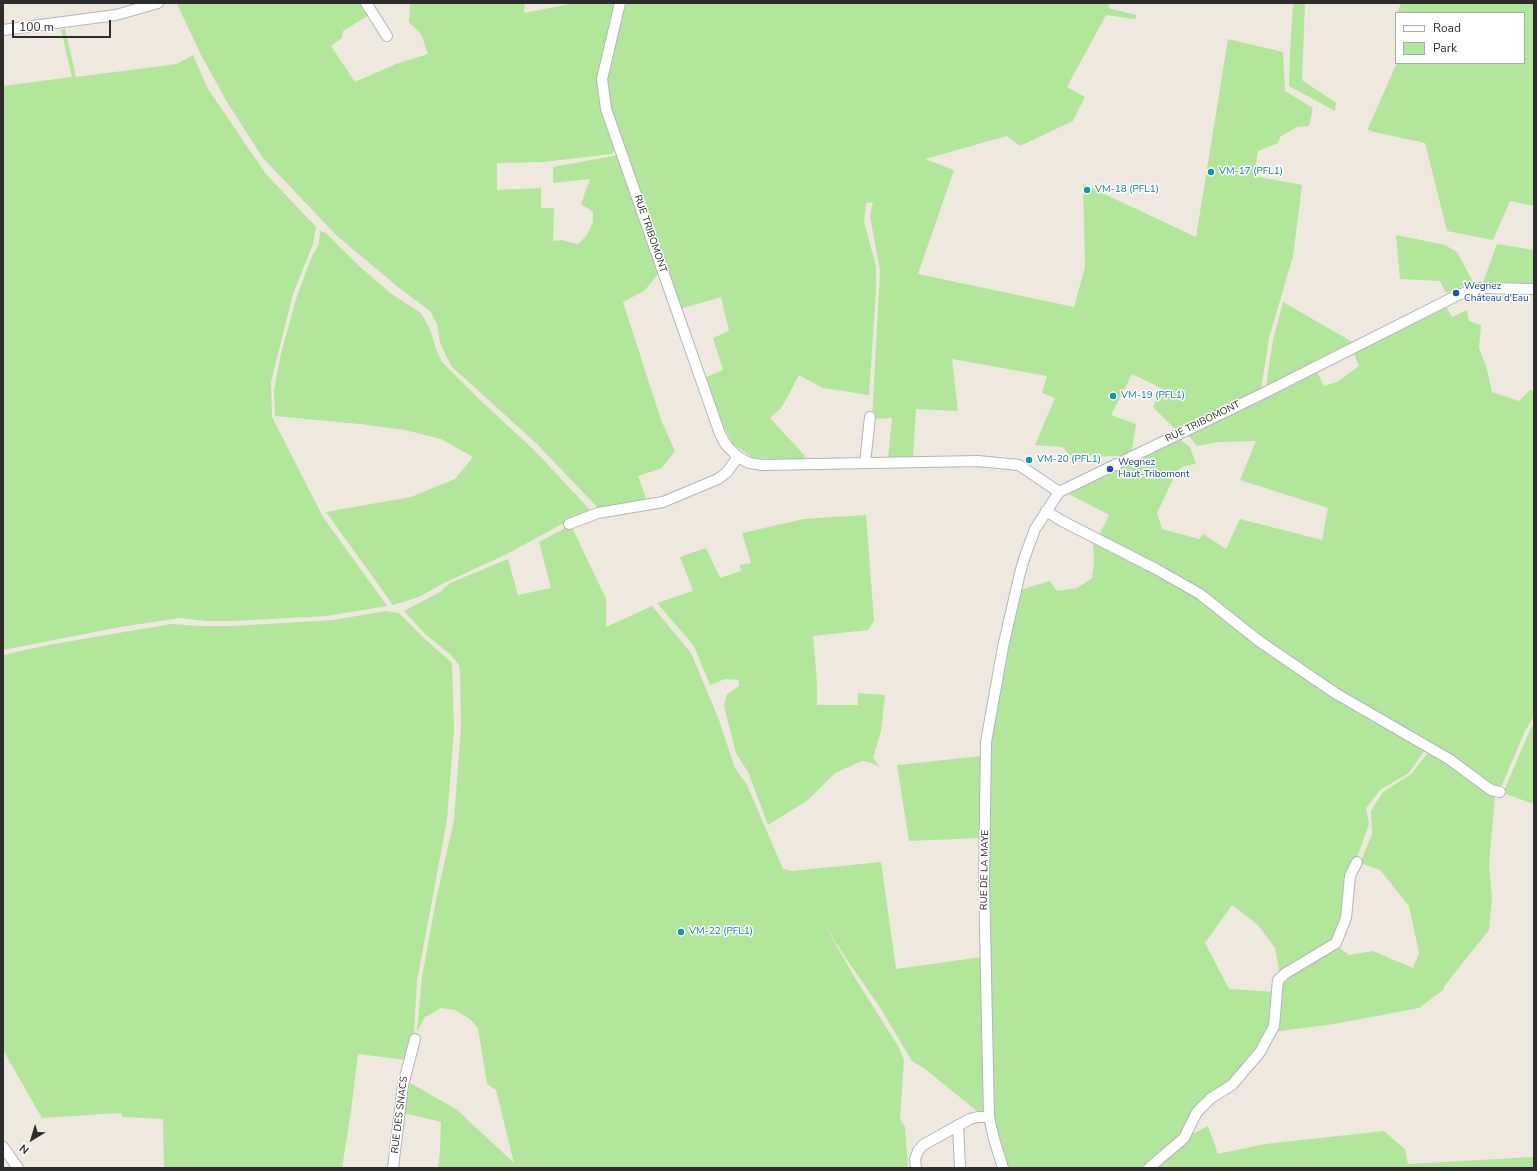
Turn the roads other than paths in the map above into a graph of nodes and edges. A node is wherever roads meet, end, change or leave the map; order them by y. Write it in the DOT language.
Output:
graph roads {
  1 [pos="158,3"];
  2 [pos="366,3"];
  3 [pos="620,3"];
  4 [pos="3,30"];
  5 [pos="387,36"];
  6 [pos="1534,289"];
  7 [pos="870,417"];
  8 [pos="738,458"];
  9 [pos="866,463"];
  10 [pos="1059,492"];
  11 [pos="1046,511"];
  12 [pos="569,524"];
  13 [pos="1500,792"];
  14 [pos="1357,862"];
  15 [pos="415,1039"];
  16 [pos="989,1117"];
  17 [pos="958,1125"];
  18 [pos="3,1147"];
  19 [pos="18,1168"];
  20 [pos="393,1168"];
  21 [pos="916,1168"];
  22 [pos="960,1168"];
  23 [pos="1003,1168"];
  24 [pos="1149,1168"];
  1 -- 4 [label="street"];
  2 -- 5 [label="street"];
  3 -- 8 [label="street, RUE TRIBOMONT"];
  6 -- 10 [label="street, RUE TRIBOMONT"];
  7 -- 9 [label="street"];
  8 -- 9 [label="street"];
  8 -- 12 [label="street"];
  9 -- 10 [label="street"];
  10 -- 11 [label="street, RUE DE LA MAYE"];
  11 -- 13 [label="street"];
  11 -- 16 [label="street, RUE DE LA MAYE"];
  14 -- 24 [label="street"];
  15 -- 20 [label="street, RUE DES SNACS"];
  16 -- 17 [label="street"];
  16 -- 23 [label="street, RUE DE LA MAYE"];
  17 -- 21 [label="street"];
  17 -- 22 [label="street"];
  18 -- 19 [label="street"];
}
